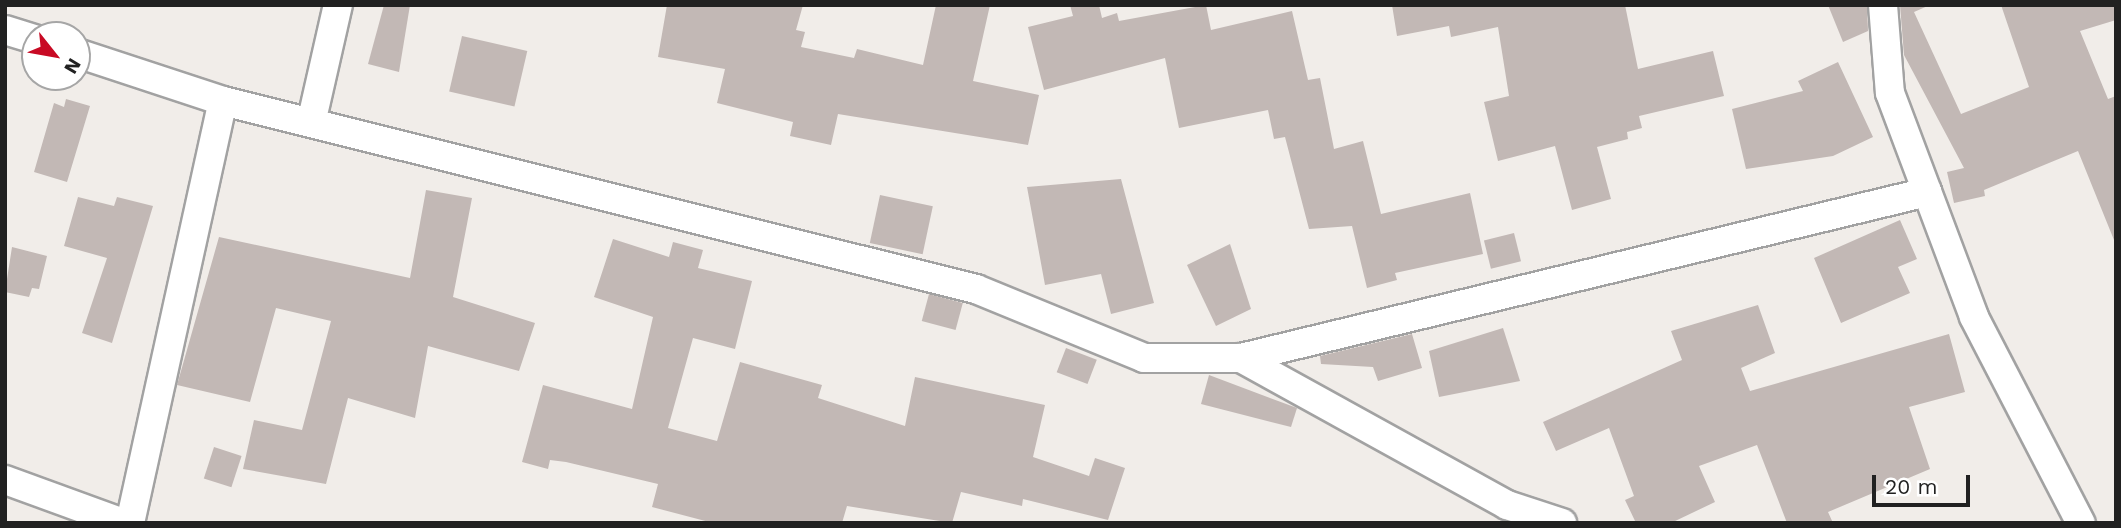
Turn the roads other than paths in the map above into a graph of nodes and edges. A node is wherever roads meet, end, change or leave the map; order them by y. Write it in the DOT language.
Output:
graph roads {
  1 [pos="338,5"];
  2 [pos="1883,5"];
  3 [pos="91,58"];
  4 [pos="223,101"];
  5 [pos="312,119"];
  6 [pos="1927,191"];
  7 [pos="1241,358"];
  8 [pos="5,480"];
  9 [pos="123,523"];
  10 [pos="130,523"];
  11 [pos="1562,523"];
  12 [pos="2081,523"];
  1 -- 5 [label="street"];
  2 -- 6 [label="street"];
  3 -- 4 [label="street"];
  4 -- 5 [label="street"];
  4 -- 10 [label="street"];
  5 -- 7 [label="street"];
  6 -- 7 [label="street"];
  6 -- 12 [label="street"];
  7 -- 11 [label="street"];
  8 -- 9 [label="street"];
}
